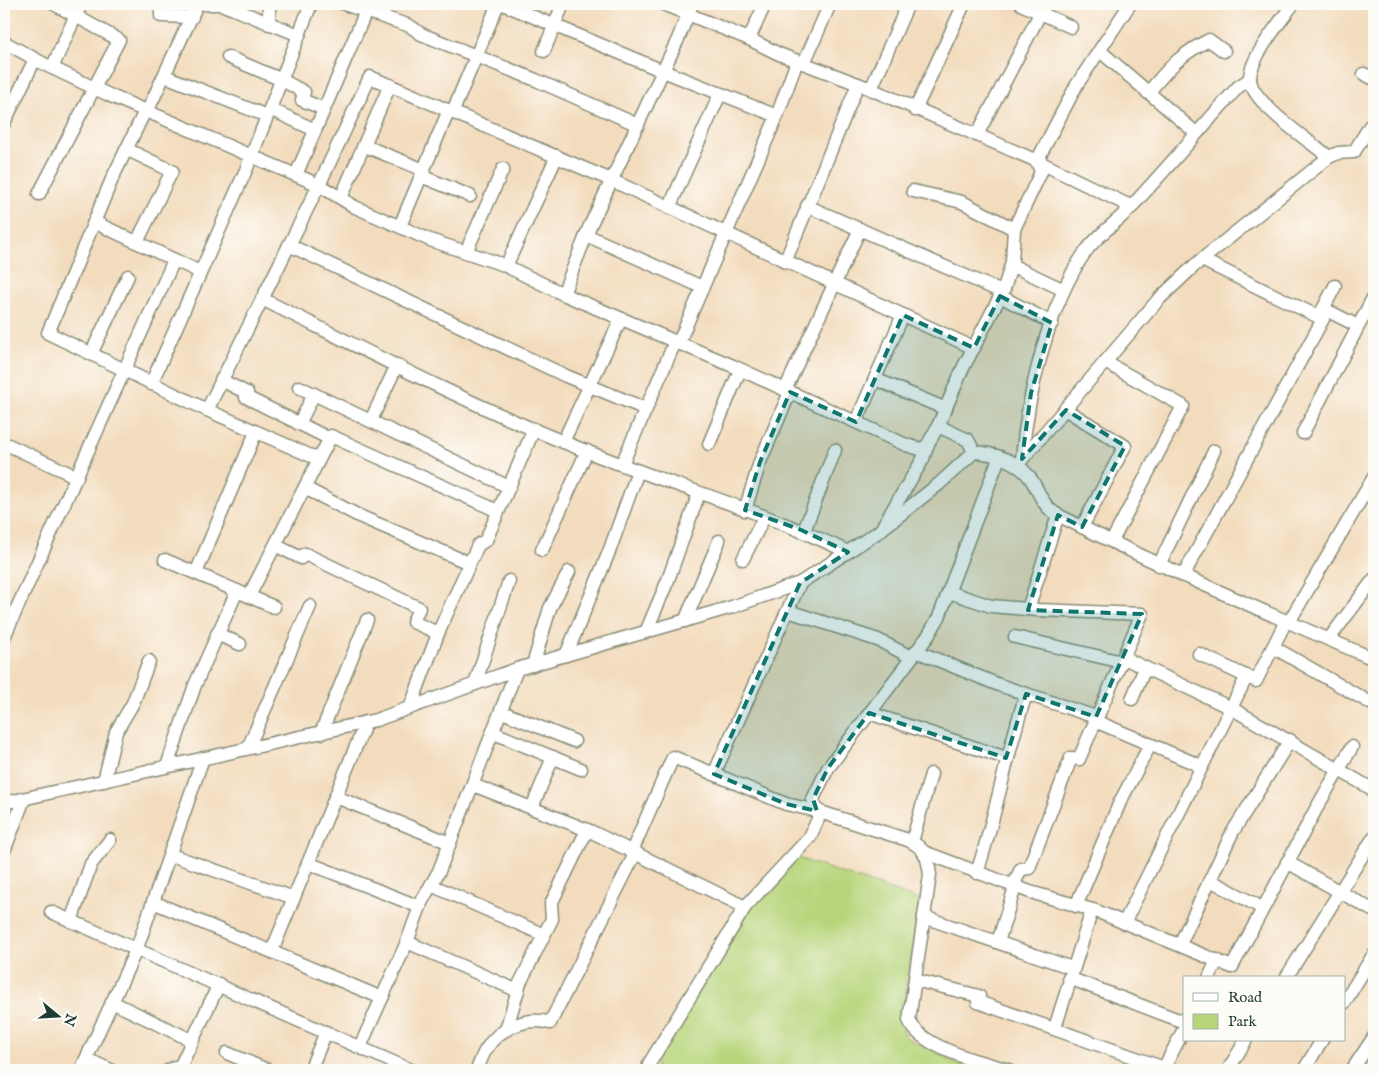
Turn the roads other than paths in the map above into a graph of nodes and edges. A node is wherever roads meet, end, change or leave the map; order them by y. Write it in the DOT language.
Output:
graph roads {
  1 [pos="54,4"];
  2 [pos="160,4"];
  3 [pos="204,4"];
  4 [pos="221,4"];
  5 [pos="269,4"];
  6 [pos="311,4"];
  7 [pos="344,4"];
  8 [pos="498,4"];
  9 [pos="503,4"];
  10 [pos="563,4"];
  11 [pos="663,4"];
  12 [pos="765,4"];
  13 [pos="830,4"];
  14 [pos="908,4"];
  15 [pos="964,4"];
  16 [pos="1021,4"];
  17 [pos="1130,4"];
  18 [pos="1292,4"];
  19 [pos="367,7"];
  20 [pos="1043,8"];
  21 [pos="78,9"];
  22 [pos="690,9"];
  23 [pos="193,10"];
  24 [pos="269,24"];
  25 [pos="555,24"];
  26 [pos="1071,27"];
  27 [pos="299,36"];
  28 [pos="749,39"];
  29 [pos="4,42"];
  30 [pos="544,51"];
  31 [pos="1100,51"];
  32 [pos="1224,52"];
  33 [pos="476,56"];
  34 [pos="228,57"];
  35 [pos="35,59"];
  36 [pos="801,62"];
  37 [pos="52,68"];
  38 [pos="663,71"];
  39 [pos="164,76"];
  40 [pos="1250,79"];
  41 [pos="282,80"];
  42 [pos="858,84"];
  43 [pos="390,85"];
  44 [pos="94,88"];
  45 [pos="871,89"];
  46 [pos="1148,93"];
  47 [pos="720,94"];
  48 [pos="324,109"];
  49 [pos="915,110"];
  50 [pos="146,111"];
  51 [pos="451,111"];
  52 [pos="268,113"];
  53 [pos="777,116"];
  54 [pos="4,123"];
  55 [pos="638,125"];
  56 [pos="1374,128"];
  57 [pos="315,130"];
  58 [pos="1196,134"];
  59 [pos="977,135"];
  60 [pos="365,146"];
  61 [pos="126,149"];
  62 [pos="251,155"];
  63 [pos="557,156"];
  64 [pos="1329,157"];
  65 [pos="1037,162"];
  66 [pos="503,169"];
  67 [pos="423,173"];
  68 [pos="296,175"];
  69 [pos="612,180"];
  70 [pos="320,185"];
  71 [pos="913,191"];
  72 [pos="40,194"];
  73 [pos="470,196"];
  74 [pos="341,198"];
  75 [pos="807,206"];
  76 [pos="1132,206"];
  77 [pos="669,208"];
  78 [pos="94,222"];
  79 [pos="400,226"];
  80 [pos="860,229"];
  81 [pos="1014,229"];
  82 [pos="725,234"];
  83 [pos="586,235"];
  84 [pos="137,242"];
  85 [pos="289,245"];
  86 [pos="466,252"];
  87 [pos="174,260"];
  88 [pos="1202,260"];
  89 [pos="785,262"];
  90 [pos="1011,265"];
  91 [pos="506,266"];
  92 [pos="200,272"];
  93 [pos="128,276"];
  94 [pos="835,284"];
  95 [pos="1335,286"];
  96 [pos="702,287"];
  97 [pos="1064,290"];
  98 [pos="562,294"];
  99 [pos="1001,294"];
  100 [pos="1374,296"];
  101 [pos="262,299"];
  102 [pos="1321,313"];
  103 [pos="903,315"];
  104 [pos="1369,317"];
  105 [pos="621,319"];
  106 [pos="1052,323"];
  107 [pos="1358,326"];
  108 [pos="677,343"];
  109 [pos="974,348"];
  110 [pos="91,354"];
  111 [pos="1105,362"];
  112 [pos="397,365"];
  113 [pos="740,370"];
  114 [pos="125,371"];
  115 [pos="875,379"];
  116 [pos="221,380"];
  117 [pos="151,384"];
  118 [pos="590,386"];
  119 [pos="299,387"];
  120 [pos="787,391"];
  121 [pos="314,394"];
  122 [pos="646,409"];
  123 [pos="946,409"];
  124 [pos="206,410"];
  125 [pos="1066,410"];
  126 [pos="371,420"];
  127 [pos="856,422"];
  128 [pos="299,424"];
  129 [pos="938,426"];
  130 [pos="534,429"];
  131 [pos="256,432"];
  132 [pos="1303,433"];
  133 [pos="330,439"];
  134 [pos="563,442"];
  135 [pos="4,443"];
  136 [pos="709,444"];
  137 [pos="927,446"];
  138 [pos="834,450"];
  139 [pos="587,451"];
  140 [pos="1214,451"];
  141 [pos="974,452"];
  142 [pos="999,458"];
  143 [pos="318,459"];
  144 [pos="1020,462"];
  145 [pos="622,464"];
  146 [pos="638,470"];
  147 [pos="77,477"];
  148 [pos="1374,477"];
  149 [pos="509,487"];
  150 [pos="305,488"];
  151 [pos="699,493"];
  152 [pos="745,510"];
  153 [pos="498,511"];
  154 [pos="1058,515"];
  155 [pos="764,517"];
  156 [pos="1082,527"];
  157 [pos="880,530"];
  158 [pos="804,531"];
  159 [pos="719,541"];
  160 [pos="1112,541"];
  161 [pos="277,546"];
  162 [pos="542,550"];
  163 [pos="848,552"];
  164 [pos="743,559"];
  165 [pos="165,560"];
  166 [pos="469,563"];
  167 [pos="1159,565"];
  168 [pos="569,572"];
  169 [pos="196,573"];
  170 [pos="1183,576"];
  171 [pos="1374,579"];
  172 [pos="509,581"];
  173 [pos="800,583"];
  174 [pos="949,592"];
  175 [pos="243,594"];
  176 [pos="310,606"];
  177 [pos="274,607"];
  178 [pos="1028,609"];
  179 [pos="788,611"];
  180 [pos="367,620"];
  181 [pos="685,621"];
  182 [pos="1287,621"];
  183 [pos="646,632"];
  184 [pos="438,633"];
  185 [pos="216,634"];
  186 [pos="1015,636"];
  187 [pos="4,637"];
  188 [pos="1329,639"];
  189 [pos="240,644"];
  190 [pos="1272,647"];
  191 [pos="914,654"];
  192 [pos="1200,654"];
  193 [pos="566,655"];
  194 [pos="1374,659"];
  195 [pos="1123,660"];
  196 [pos="149,661"];
  197 [pos="533,665"];
  198 [pos="1145,668"];
  199 [pos="517,669"];
  200 [pos="1247,676"];
  201 [pos="475,684"];
  202 [pos="1026,694"];
  203 [pos="1132,699"];
  204 [pos="1374,705"];
  205 [pos="410,708"];
  206 [pos="1231,708"];
  207 [pos="502,712"];
  208 [pos="869,714"];
  209 [pos="1096,719"];
  210 [pos="366,722"];
  211 [pos="321,733"];
  212 [pos="494,733"];
  213 [pos="1290,740"];
  214 [pos="574,741"];
  215 [pos="1150,745"];
  216 [pos="1352,747"];
  217 [pos="248,748"];
  218 [pos="553,757"];
  219 [pos="203,758"];
  220 [pos="1006,758"];
  221 [pos="167,766"];
  222 [pos="1202,766"];
  223 [pos="581,769"];
  224 [pos="1339,770"];
  225 [pos="714,774"];
  226 [pos="931,774"];
  227 [pos="104,781"];
  228 [pos="473,785"];
  229 [pos="1374,794"];
  230 [pos="336,797"];
  231 [pos="24,799"];
  232 [pos="4,803"];
  233 [pos="532,808"];
  234 [pos="819,812"];
  235 [pos="587,830"];
  236 [pos="1374,837"];
  237 [pos="110,840"];
  238 [pos="912,842"];
  239 [pos="450,843"];
  240 [pos="4,851"];
  241 [pos="634,852"];
  242 [pos="924,852"];
  243 [pos="171,854"];
  244 [pos="1287,862"];
  245 [pos="308,863"];
  246 [pos="977,872"];
  247 [pos="1210,880"];
  248 [pos="431,885"];
  249 [pos="1014,886"];
  250 [pos="1342,891"];
  251 [pos="294,898"];
  252 [pos="153,902"];
  253 [pos="1076,906"];
  254 [pos="420,907"];
  255 [pos="745,907"];
  256 [pos="1262,908"];
  257 [pos="1092,910"];
  258 [pos="1374,911"];
  259 [pos="51,912"];
  260 [pos="924,917"];
  261 [pos="71,920"];
  262 [pos="1124,923"];
  263 [pos="544,935"];
  264 [pos="407,942"];
  265 [pos="998,942"];
  266 [pos="1180,944"];
  267 [pos="137,948"];
  268 [pos="272,951"];
  269 [pos="1374,954"];
  270 [pos="1217,960"];
  271 [pos="1070,973"];
  272 [pos="1210,976"];
  273 [pos="1287,976"];
  274 [pos="915,980"];
  275 [pos="219,984"];
  276 [pos="518,991"];
  277 [pos="382,998"];
  278 [pos="1346,1000"];
  279 [pos="112,1002"];
  280 [pos="1183,1022"];
  281 [pos="1055,1028"];
  282 [pos="506,1030"];
  283 [pos="1183,1031"];
  284 [pos="326,1032"];
  285 [pos="1374,1037"];
  286 [pos="191,1040"];
  287 [pos="1245,1042"];
  288 [pos="1321,1042"];
  289 [pos="360,1047"];
  290 [pos="227,1053"];
  291 [pos="83,1065"];
  292 [pos="970,1065"];
  293 [pos="1164,1069"];
  294 [pos="111,1070"];
  295 [pos="169,1070"];
  296 [pos="268,1070"];
  297 [pos="310,1070"];
  298 [pos="411,1070"];
  299 [pos="476,1070"];
  300 [pos="649,1070"];
  301 [pos="1009,1070"];
  302 [pos="1228,1070"];
  303 [pos="1304,1070"];
  304 [pos="1352,1070"];
  1 -- 21 [label="street"];
  2 -- 23 [label="street"];
  3 -- 4 [label="street"];
  4 -- 24 [label="street"];
  5 -- 24 [label="street"];
  6 -- 27 [label="street"];
  7 -- 19 [label="street"];
  8 -- 33 [label="street"];
  9 -- 25 [label="street"];
  10 -- 25 [label="street"];
  11 -- 22 [label="street"];
  12 -- 28 [label="street"];
  13 -- 36 [label="street"];
  14 -- 45 [label="street"];
  15 -- 49 [label="street"];
  16 -- 20 [label="street"];
  17 -- 31 [label="street"];
  18 -- 40 [label="street"];
  19 -- 33 [label="street"];
  19 -- 48 [label="street"];
  20 -- 26 [label="street"];
  20 -- 59 [label="street"];
  21 -- 37 [label="street"];
  21 -- 44 [label="street"];
  22 -- 28 [label="street"];
  22 -- 38 [label="street"];
  23 -- 39 [label="street"];
  24 -- 27 [label="street"];
  25 -- 30 [label="street"];
  25 -- 38 [label="street"];
  27 -- 41 [label="street"];
  28 -- 36 [label="street"];
  29 -- 35 [label="street"];
  31 -- 46 [label="street"];
  31 -- 65 [label="street"];
  32 -- 46 [label="street"];
  33 -- 51 [label="street"];
  33 -- 55 [label="street"];
  34 -- 41 [label="street"];
  35 -- 37 [label="street"];
  35 -- 54 [label="street"];
  36 -- 42 [label="street"];
  36 -- 53 [label="street"];
  37 -- 44 [label="street"];
  38 -- 47 [label="street"];
  38 -- 55 [label="street"];
  39 -- 50 [label="street"];
  39 -- 52 [label="street"];
  40 -- 58 [label="street"];
  40 -- 64 [label="street"];
  41 -- 48 [label="street"];
  41 -- 52 [label="street"];
  42 -- 45 [label="street"];
  42 -- 75 [label="street"];
  43 -- 51 [label="street"];
  43 -- 60 [label="street"];
  43 -- 70 [label="street"];
  44 -- 50 [label="street"];
  44 -- 72 [label="street"];
  45 -- 49 [label="street"];
  46 -- 58 [label="street"];
  47 -- 53 [label="street"];
  47 -- 77 [label="street"];
  48 -- 57 [label="street"];
  49 -- 59 [label="street"];
  50 -- 61 [label="street"];
  50 -- 62 [label="street"];
  51 -- 63 [label="street"];
  51 -- 67 [label="street"];
  52 -- 57 [label="street"];
  52 -- 62 [label="street"];
  53 -- 82 [label="street"];
  55 -- 69 [label="street"];
  56 -- 64 [label="street"];
  57 -- 68 [label="street"];
  58 -- 76 [label="street"];
  59 -- 65 [label="street"];
  60 -- 67 [label="street"];
  60 -- 74 [label="street"];
  61 -- 78 [label="street"];
  61 -- 84 [label="street"];
  62 -- 68 [label="street"];
  62 -- 92 [label="street"];
  63 -- 69 [label="street"];
  63 -- 91 [label="street"];
  64 -- 88 [label="street"];
  65 -- 76 [label="street"];
  65 -- 81 [label="street"];
  66 -- 86 [label="street"];
  67 -- 73 [label="street"];
  67 -- 79 [label="street"];
  68 -- 70 [label="street"];
  69 -- 77 [label="street"];
  69 -- 83 [label="street"];
  70 -- 74 [label="street"];
  70 -- 85 [label="street"];
  71 -- 81 [label="street"];
  74 -- 79 [label="street"];
  75 -- 80 [label="street"];
  75 -- 89 [label="street"];
  76 -- 97 [label="street"];
  77 -- 82 [label="street"];
  78 -- 84 [label="street"];
  78 -- 110 [label="street"];
  79 -- 86 [label="street"];
  80 -- 94 [label="street"];
  80 -- 99 [label="street"];
  81 -- 90 [label="street"];
  82 -- 89 [label="street"];
  82 -- 96 [label="street"];
  83 -- 96 [label="street"];
  83 -- 98 [label="street"];
  84 -- 87 [label="street"];
  85 -- 101 [label="street"];
  85 -- 118 [label="street"];
  86 -- 91 [label="street"];
  87 -- 92 [label="street"];
  87 -- 114 [label="street"];
  88 -- 102 [label="street"];
  88 -- 111 [label="street"];
  89 -- 94 [label="street"];
  90 -- 97 [label="street"];
  90 -- 99 [label="street"];
  91 -- 98 [label="street"];
  92 -- 117 [label="street"];
  93 -- 110 [label="street"];
  94 -- 103 [label="street"];
  94 -- 120 [label="street"];
  95 -- 102 [label="street"];
  96 -- 108 [label="street"];
  97 -- 106 [label="street"];
  98 -- 105 [label="street"];
  99 -- 106 [label="street"];
  99 -- 109 [label="street"];
  100 -- 104 [label="street"];
  101 -- 112 [label="street"];
  101 -- 116 [label="street"];
  102 -- 107 [label="street"];
  102 -- 170 [label="street"];
  103 -- 109 [label="street"];
  103 -- 115 [label="street"];
  104 -- 107 [label="street"];
  105 -- 108 [label="street"];
  105 -- 118 [label="street"];
  106 -- 144 [label="street"];
  107 -- 132 [label="street"];
  108 -- 113 [label="street"];
  108 -- 122 [label="street"];
  109 -- 123 [label="street"];
  110 -- 114 [label="street"];
  111 -- 125 [label="street"];
  111 -- 160 [label="street"];
  112 -- 126 [label="street"];
  112 -- 130 [label="street"];
  113 -- 120 [label="street"];
  113 -- 136 [label="street"];
  114 -- 117 [label="street"];
  114 -- 147 [label="street"];
  115 -- 123 [label="street"];
  115 -- 127 [label="street"];
  116 -- 124 [label="street"];
  116 -- 128 [label="street"];
  117 -- 124 [label="street"];
  118 -- 122 [label="street"];
  118 -- 134 [label="street"];
  119 -- 121 [label="street"];
  120 -- 127 [label="street"];
  120 -- 152 [label="street"];
  121 -- 126 [label="street"];
  121 -- 128 [label="street"];
  122 -- 145 [label="street"];
  123 -- 129 [label="street"];
  124 -- 131 [label="street"];
  125 -- 144 [label="street"];
  125 -- 156 [label="street"];
  126 -- 149 [label="street"];
  127 -- 137 [label="street"];
  128 -- 133 [label="street"];
  129 -- 137 [label="street"];
  129 -- 141 [label="street"];
  130 -- 134 [label="street"];
  130 -- 149 [label="street"];
  131 -- 143 [label="street"];
  131 -- 169 [label="street"];
  133 -- 143 [label="street"];
  133 -- 153 [label="street"];
  134 -- 139 [label="street"];
  135 -- 147 [label="street"];
  137 -- 157 [label="street"];
  138 -- 158 [label="street"];
  139 -- 145 [label="street"];
  139 -- 162 [label="street"];
  140 -- 167 [label="street"];
  141 -- 142 [label="street"];
  141 -- 157 [label="street"];
  142 -- 144 [label="street"];
  142 -- 174 [label="street"];
  143 -- 150 [label="street"];
  144 -- 154 [label="street"];
  145 -- 146 [label="street"];
  146 -- 151 [label="street"];
  146 -- 193 [label="street"];
  147 -- 187 [label="street"];
  148 -- 182 [label="street"];
  149 -- 153 [label="street"];
  150 -- 161 [label="street"];
  150 -- 166 [label="street"];
  151 -- 152 [label="street"];
  151 -- 183 [label="street"];
  152 -- 155 [label="street"];
  153 -- 166 [label="street"];
  154 -- 156 [label="street"];
  154 -- 178 [label="street"];
  155 -- 158 [label="street"];
  155 -- 164 [label="street"];
  156 -- 160 [label="street"];
  157 -- 163 [label="street"];
  158 -- 163 [label="street"];
  159 -- 181 [label="street"];
  160 -- 167 [label="street"];
  161 -- 175 [label="street"];
  161 -- 184 [label="street"];
  163 -- 173 [label="street"];
  165 -- 169 [label="street"];
  166 -- 184 [label="street"];
  167 -- 170 [label="street"];
  168 -- 197 [label="street"];
  169 -- 175 [label="street"];
  170 -- 182 [label="street"];
  171 -- 188 [label="street"];
  172 -- 201 [label="street"];
  173 -- 179 [label="street"];
  173 -- 181 [label="street"];
  174 -- 178 [label="street"];
  174 -- 191 [label="street"];
  175 -- 177 [label="street"];
  175 -- 185 [label="street"];
  176 -- 217 [label="street"];
  178 -- 195 [label="street"];
  179 -- 191 [label="street"];
  179 -- 225 [label="street"];
  180 -- 211 [label="street"];
  181 -- 183 [label="street"];
  182 -- 188 [label="street"];
  182 -- 190 [label="street"];
  183 -- 193 [label="street"];
  184 -- 205 [label="street"];
  185 -- 189 [label="street"];
  185 -- 221 [label="street"];
  186 -- 195 [label="street"];
  188 -- 194 [label="street"];
  190 -- 200 [label="street"];
  190 -- 204 [label="street"];
  191 -- 202 [label="street"];
  191 -- 208 [label="street"];
  192 -- 200 [label="street"];
  193 -- 197 [label="street"];
  195 -- 198 [label="street"];
  195 -- 209 [label="street"];
  196 -- 227 [label="street"];
  197 -- 199 [label="street"];
  198 -- 203 [label="street"];
  198 -- 206 [label="street"];
  199 -- 201 [label="street"];
  199 -- 207 [label="street"];
  200 -- 206 [label="street"];
  201 -- 205 [label="street"];
  202 -- 209 [label="street"];
  202 -- 220 [label="street"];
  205 -- 210 [label="street"];
  206 -- 213 [label="street"];
  206 -- 222 [label="street"];
  207 -- 212 [label="street"];
  207 -- 214 [label="street"];
  208 -- 220 [label="street"];
  208 -- 234 [label="street"];
  209 -- 215 [label="street"];
  209 -- 249 [label="street"];
  210 -- 211 [label="street"];
  210 -- 230 [label="street"];
  211 -- 217 [label="street"];
  212 -- 218 [label="street"];
  212 -- 228 [label="street"];
  213 -- 224 [label="street"];
  213 -- 247 [label="street"];
  215 -- 222 [label="street"];
  215 -- 253 [label="street"];
  216 -- 224 [label="street"];
  217 -- 219 [label="street"];
  218 -- 223 [label="street"];
  218 -- 233 [label="street"];
  219 -- 221 [label="street"];
  219 -- 243 [label="street"];
  220 -- 246 [label="street"];
  221 -- 227 [label="street"];
  222 -- 262 [label="street"];
  224 -- 229 [label="street"];
  224 -- 244 [label="street"];
  225 -- 234 [label="street"];
  225 -- 241 [label="street"];
  226 -- 238 [label="street"];
  227 -- 231 [label="street"];
  228 -- 233 [label="street"];
  228 -- 239 [label="street"];
  230 -- 239 [label="street"];
  230 -- 245 [label="street"];
  231 -- 232 [label="street"];
  231 -- 240 [label="street"];
  233 -- 235 [label="street"];
  234 -- 238 [label="street"];
  234 -- 255 [label="street"];
  235 -- 241 [label="street"];
  235 -- 263 [label="street"];
  236 -- 250 [label="street"];
  237 -- 261 [label="street"];
  238 -- 242 [label="street"];
  239 -- 248 [label="street"];
  241 -- 255 [label="street"];
  241 -- 282 [label="street"];
  242 -- 246 [label="street"];
  242 -- 260 [label="street"];
  243 -- 251 [label="street"];
  243 -- 252 [label="street"];
  244 -- 250 [label="street"];
  244 -- 256 [label="street"];
  245 -- 251 [label="street"];
  245 -- 254 [label="street"];
  246 -- 249 [label="street"];
  247 -- 256 [label="street"];
  247 -- 266 [label="street"];
  248 -- 254 [label="street"];
  248 -- 263 [label="street"];
  249 -- 253 [label="street"];
  249 -- 265 [label="street"];
  250 -- 258 [label="street"];
  250 -- 273 [label="street"];
  251 -- 268 [label="street"];
  252 -- 267 [label="street"];
  252 -- 268 [label="street"];
  253 -- 257 [label="street"];
  254 -- 264 [label="street"];
  255 -- 300 [label="street"];
  256 -- 270 [label="street"];
  257 -- 262 [label="street"];
  257 -- 271 [label="street"];
  259 -- 261 [label="street"];
  260 -- 265 [label="street"];
  260 -- 274 [label="street"];
  261 -- 267 [label="street"];
  262 -- 266 [label="street"];
  263 -- 276 [label="street"];
  264 -- 276 [label="street"];
  264 -- 277 [label="street"];
  265 -- 271 [label="street"];
  266 -- 270 [label="street"];
  267 -- 275 [label="street"];
  267 -- 279 [label="street"];
  268 -- 277 [label="street"];
  269 -- 278 [label="street"];
  270 -- 272 [label="street"];
  271 -- 280 [label="street"];
  271 -- 281 [label="street"];
  274 -- 281 [label="street"];
  274 -- 292 [label="street"];
  275 -- 284 [label="street"];
  275 -- 286 [label="street"];
  276 -- 282 [label="street"];
  277 -- 289 [label="street"];
  279 -- 286 [label="street"];
  279 -- 291 [label="street"];
  281 -- 293 [label="street"];
  282 -- 299 [label="street"];
  283 -- 293 [label="street"];
  284 -- 289 [label="street"];
  284 -- 297 [label="street"];
  285 -- 304 [label="street"];
  286 -- 295 [label="street"];
  287 -- 302 [label="street"];
  288 -- 303 [label="street"];
  289 -- 298 [label="street"];
  290 -- 296 [label="street"];
  291 -- 294 [label="street"];
  292 -- 301 [label="street"];
}
